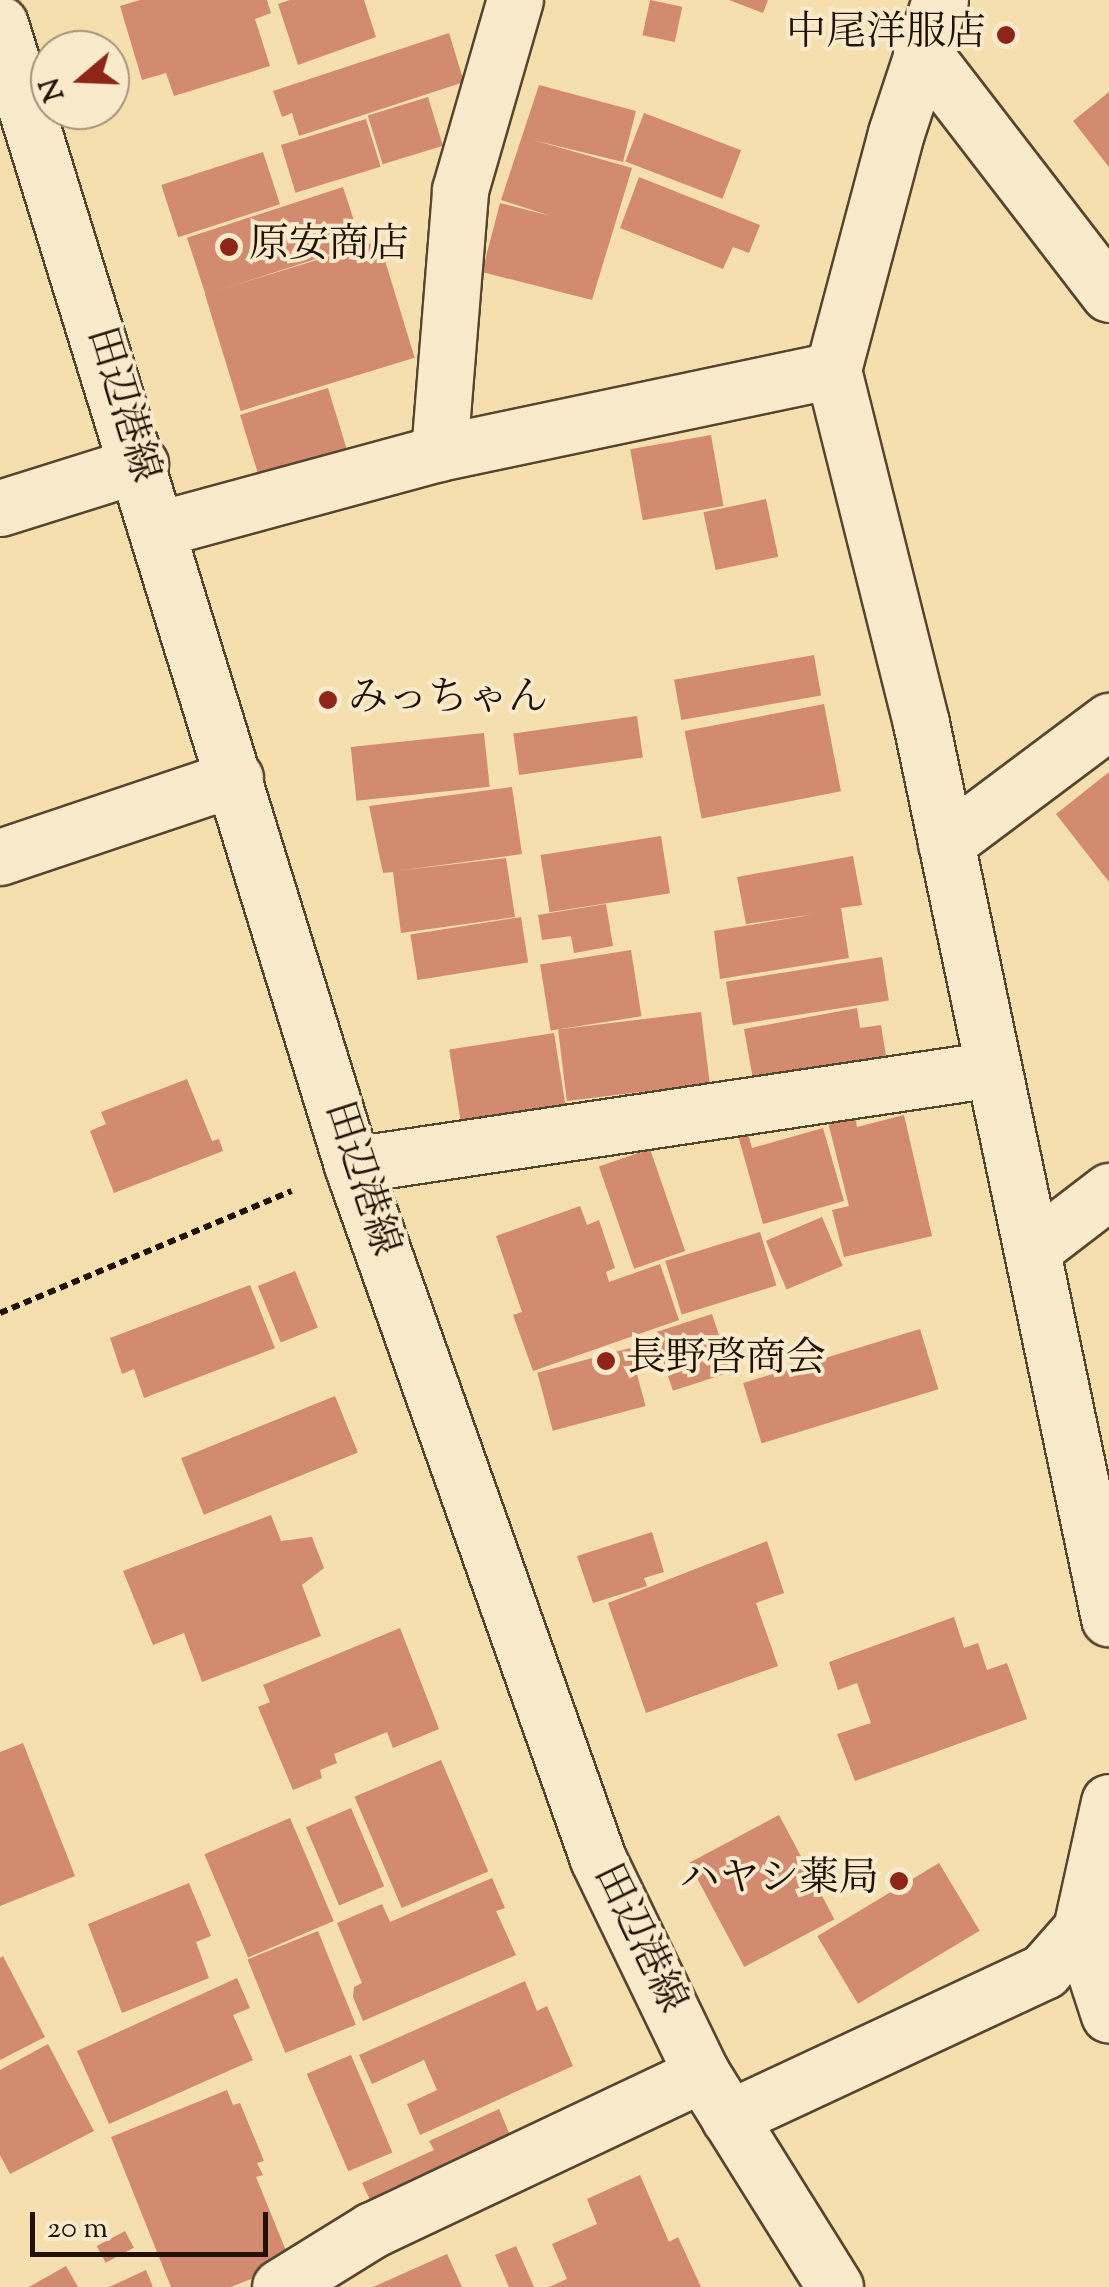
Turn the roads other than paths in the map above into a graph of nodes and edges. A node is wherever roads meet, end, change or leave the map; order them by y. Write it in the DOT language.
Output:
graph roads {
  1 [pos="515,0"];
  2 [pos="940,0"];
  3 [pos="0,24"];
  4 [pos="920,50"];
  5 [pos="1109,294"];
  6 [pos="833,370"];
  7 [pos="439,453"];
  8 [pos="140,464"];
  9 [pos="0,508"];
  10 [pos="160,530"];
  11 [pos="1109,721"];
  12 [pos="235,778"];
  13 [pos="946,843"];
  14 [pos="0,857"];
  15 [pos="994,1070"];
  16 [pos="352,1165"];
  17 [pos="1109,1191"];
  18 [pos="1032,1250"];
  19 [pos="1109,1618"];
  20 [pos="1109,1802"];
  21 [pos="1095,1929"];
  22 [pos="1109,2015"];
  23 [pos="716,2096"];
  24 [pos="280,2287"];
  25 [pos="836,2287"];
  1 -- 7 [label="street"];
  2 -- 4 [label="street"];
  3 -- 8 [label="street, 田辺港線"];
  4 -- 5 [label="street"];
  4 -- 6 [label="street"];
  6 -- 7 [label="street"];
  6 -- 13 [label="street"];
  7 -- 10 [label="street"];
  8 -- 9 [label="street"];
  8 -- 10 [label="street, 田辺港線"];
  10 -- 12 [label="street, 田辺港線"];
  11 -- 13 [label="street"];
  12 -- 14 [label="street"];
  12 -- 16 [label="street, 田辺港線"];
  13 -- 15 [label="street"];
  15 -- 16 [label="street"];
  15 -- 18 [label="street"];
  16 -- 23 [label="street, 田辺港線"];
  17 -- 18 [label="street"];
  18 -- 19 [label="street"];
  20 -- 21 [label="street"];
  21 -- 22 [label="street"];
  21 -- 23 [label="street"];
  23 -- 24 [label="street"];
  23 -- 25 [label="street, 田辺港線"];
}
